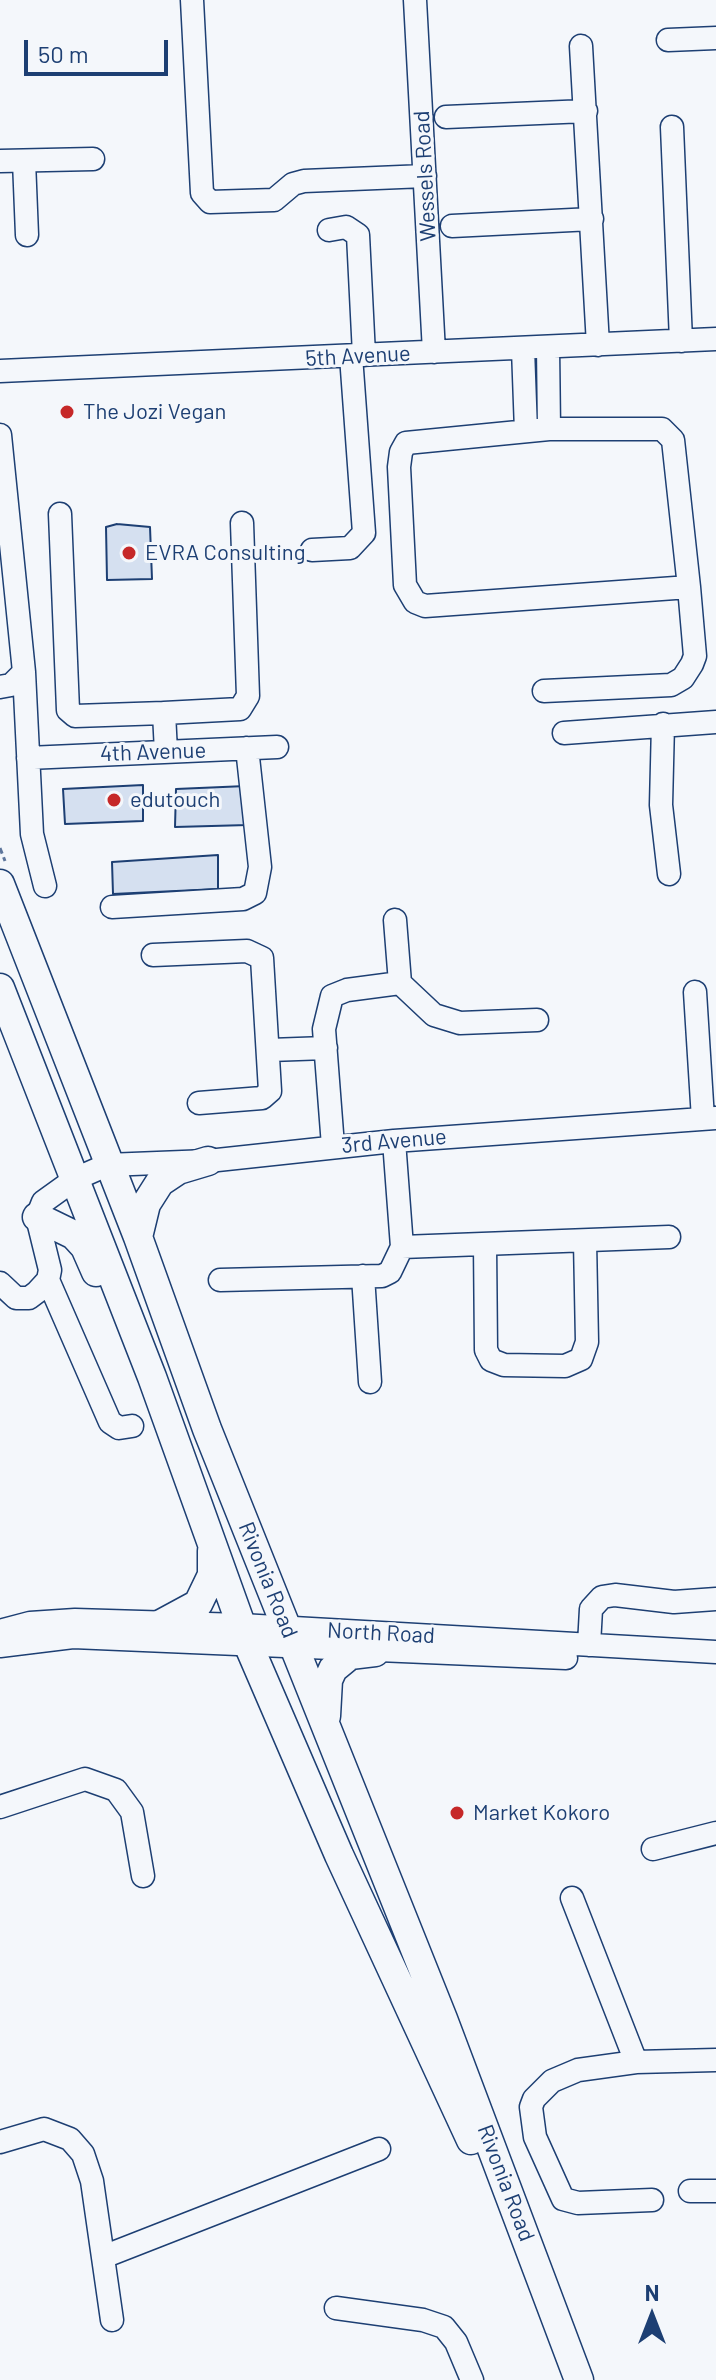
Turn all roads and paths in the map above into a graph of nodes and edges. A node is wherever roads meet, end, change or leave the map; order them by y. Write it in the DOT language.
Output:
graph roads {
  1 [pos="192,0"];
  2 [pos="415,0"];
  3 [pos="716,38"];
  4 [pos="668,40"];
  5 [pos="581,46"];
  6 [pos="586,111"];
  7 [pos="446,117"];
  8 [pos="672,127"];
  9 [pos="93,159"];
  10 [pos="0,161"];
  11 [pos="24,161"];
  12 [pos="425,176"];
  13 [pos="592,219"];
  14 [pos="452,226"];
  15 [pos="329,230"];
  16 [pos="27,235"];
  17 [pos="716,339"];
  18 [pos="681,341"];
  19 [pos="598,345"];
  20 [pos="548,347"];
  21 [pos="523,349"];
  22 [pos="434,352"];
  23 [pos="357,356"];
  24 [pos="0,371"];
  25 [pos="549,429"];
  26 [pos="526,431"];
  27 [pos="0,435"];
  28 [pos="60,514"];
  29 [pos="242,523"];
  30 [pos="312,550"];
  31 [pos="10,551"];
  32 [pos="0,582"];
  33 [pos="689,587"];
  34 [pos="24,672"];
  35 [pos="0,687"];
  36 [pos="544,691"];
  37 [pos="164,713"];
  38 [pos="716,722"];
  39 [pos="663,724"];
  40 [pos="564,733"];
  41 [pos="277,747"];
  42 [pos="247,748"];
  43 [pos="166,752"];
  44 [pos="28,758"];
  45 [pos="669,874"];
  46 [pos="0,884"];
  47 [pos="45,886"];
  48 [pos="112,907"];
  49 [pos="395,920"];
  50 [pos="153,955"];
  51 [pos="400,983"];
  52 [pos="0,988"];
  53 [pos="695,992"];
  54 [pos="537,1020"];
  55 [pos="326,1048"];
  56 [pos="270,1050"];
  57 [pos="199,1103"];
  58 [pos="710,1118"];
  59 [pos="394,1141"];
  60 [pos="333,1146"];
  61 [pos="208,1161"];
  62 [pos="107,1165"];
  63 [pos="75,1179"];
  64 [pos="37,1217"];
  65 [pos="138,1237"];
  66 [pos="669,1237"];
  67 [pos="585,1241"];
  68 [pos="485,1244"];
  69 [pos="402,1247"];
  70 [pos="363,1276"];
  71 [pos="48,1280"];
  72 [pos="220,1280"];
  73 [pos="0,1283"];
  74 [pos="152,1377"];
  75 [pos="370,1382"];
  76 [pos="132,1426"];
  77 [pos="212,1546"];
  78 [pos="716,1599"];
  79 [pos="161,1624"];
  80 [pos="0,1631"];
  81 [pos="244,1634"];
  82 [pos="291,1636"];
  83 [pos="589,1645"];
  84 [pos="0,1646"];
  85 [pos="375,1652"];
  86 [pos="716,1653"];
  87 [pos="327,1730"];
  88 [pos="0,1807"];
  89 [pos="716,1833"];
  90 [pos="653,1849"];
  91 [pos="143,1876"];
  92 [pos="572,1898"];
  93 [pos="716,2060"];
  94 [pos="636,2062"];
  95 [pos="0,2142"];
  96 [pos="379,2149"];
  97 [pos="690,2191"];
  98 [pos="716,2191"];
  99 [pos="652,2200"];
  100 [pos="103,2257"];
  101 [pos="540,2276"];
  102 [pos="336,2308"];
  103 [pos="112,2320"];
  104 [pos="472,2380"];
  105 [pos="579,2380"];
  1 -- 12 [label="street"];
  2 -- 12 [label="street, Wessels Road"];
  3 -- 4 [label="street"];
  5 -- 6 [label="street"];
  6 -- 7 [label="street"];
  6 -- 13 [label="street"];
  8 -- 18 [label="street"];
  9 -- 11 [label="street"];
  10 -- 11 [label="street"];
  11 -- 16 [label="street"];
  12 -- 22 [label="street, Wessels Road"];
  13 -- 14 [label="street"];
  13 -- 19 [label="street"];
  15 -- 23 [label="street"];
  17 -- 18 [label="street, 5th Avenue"];
  18 -- 19 [label="street, 5th Avenue"];
  19 -- 20 [label="street, 5th Avenue"];
  20 -- 21 [label="street, 5th Avenue"];
  20 -- 25 [label="street"];
  21 -- 22 [label="street, 5th Avenue"];
  21 -- 26 [label="street"];
  22 -- 23 [label="street, 5th Avenue"];
  23 -- 24 [label="street, 5th Avenue"];
  23 -- 30 [label="street"];
  25 -- 26 [label="street"];
  25 -- 33 [label="street"];
  26 -- 33 [label="street"];
  27 -- 31 [label="street"];
  28 -- 37 [label="street"];
  29 -- 37 [label="street"];
  31 -- 32 [label="street"];
  31 -- 34 [label="street"];
  33 -- 36 [label="street"];
  34 -- 35 [label="street"];
  34 -- 44 [label="street"];
  37 -- 43 [label="street"];
  38 -- 39 [label="street"];
  39 -- 40 [label="street"];
  39 -- 45 [label="street"];
  41 -- 42 [label="street, 4th Avenue"];
  42 -- 43 [label="street, 4th Avenue"];
  42 -- 48 [label="street"];
  43 -- 44 [label="street, 4th Avenue"];
  44 -- 47 [label="street"];
  46 -- 62 [label="main road, Rivonia Road"];
  49 -- 51 [label="street"];
  50 -- 56 [label="street"];
  51 -- 54 [label="street"];
  51 -- 55 [label="street"];
  52 -- 63 [label="main road, Rivonia Road"];
  53 -- 58 [label="street"];
  55 -- 56 [label="street"];
  55 -- 60 [label="street"];
  56 -- 57 [label="street"];
  58 -- 59 [label="street, 3rd Avenue"];
  59 -- 60 [label="street, 3rd Avenue"];
  59 -- 69 [label="street"];
  60 -- 61 [label="street, 3rd Avenue"];
  61 -- 62 [label="street, 3rd Avenue"];
  61 -- 65 [label="main road"];
  62 -- 63 [label="street, 3rd Avenue"];
  62 -- 65 [label="main road, Rivonia Road"];
  63 -- 64 [label="street, 3rd Avenue"];
  63 -- 74 [label="main road, Rivonia Road"];
  64 -- 71 [label="street"];
  64 -- 74 [label="main road"];
  65 -- 82 [label="main road, Rivonia Road"];
  66 -- 67 [label="street"];
  67 -- 68 [label="street"];
  67 -- 68 [label="street"];
  68 -- 69 [label="street"];
  69 -- 70 [label="street"];
  70 -- 72 [label="street"];
  70 -- 75 [label="street"];
  71 -- 73 [label="street"];
  71 -- 76 [label="street"];
  74 -- 77 [label="main road, Rivonia Road"];
  77 -- 79 [label="main road"];
  77 -- 81 [label="main road, Rivonia Road"];
  78 -- 83 [label="street"];
  79 -- 80 [label="street, North Road"];
  79 -- 81 [label="street, North Road"];
  81 -- 82 [label="street, North Road"];
  81 -- 84 [label="street, North Road"];
  81 -- 101 [label="main road, Rivonia Road"];
  82 -- 83 [label="street, North Road"];
  82 -- 85 [label="street, North Road"];
  82 -- 87 [label="main road, Rivonia Road"];
  83 -- 86 [label="street, North Road"];
  85 -- 86 [label="street, North Road"];
  85 -- 87 [label="main road"];
  87 -- 101 [label="main road, Rivonia Road"];
  88 -- 91 [label="street"];
  89 -- 90 [label="street"];
  92 -- 94 [label="street"];
  93 -- 94 [label="street"];
  94 -- 99 [label="street"];
  95 -- 100 [label="street"];
  96 -- 100 [label="street"];
  97 -- 98 [label="street"];
  100 -- 103 [label="street"];
  101 -- 105 [label="main road, Rivonia Road"];
  102 -- 104 [label="street"];
}
